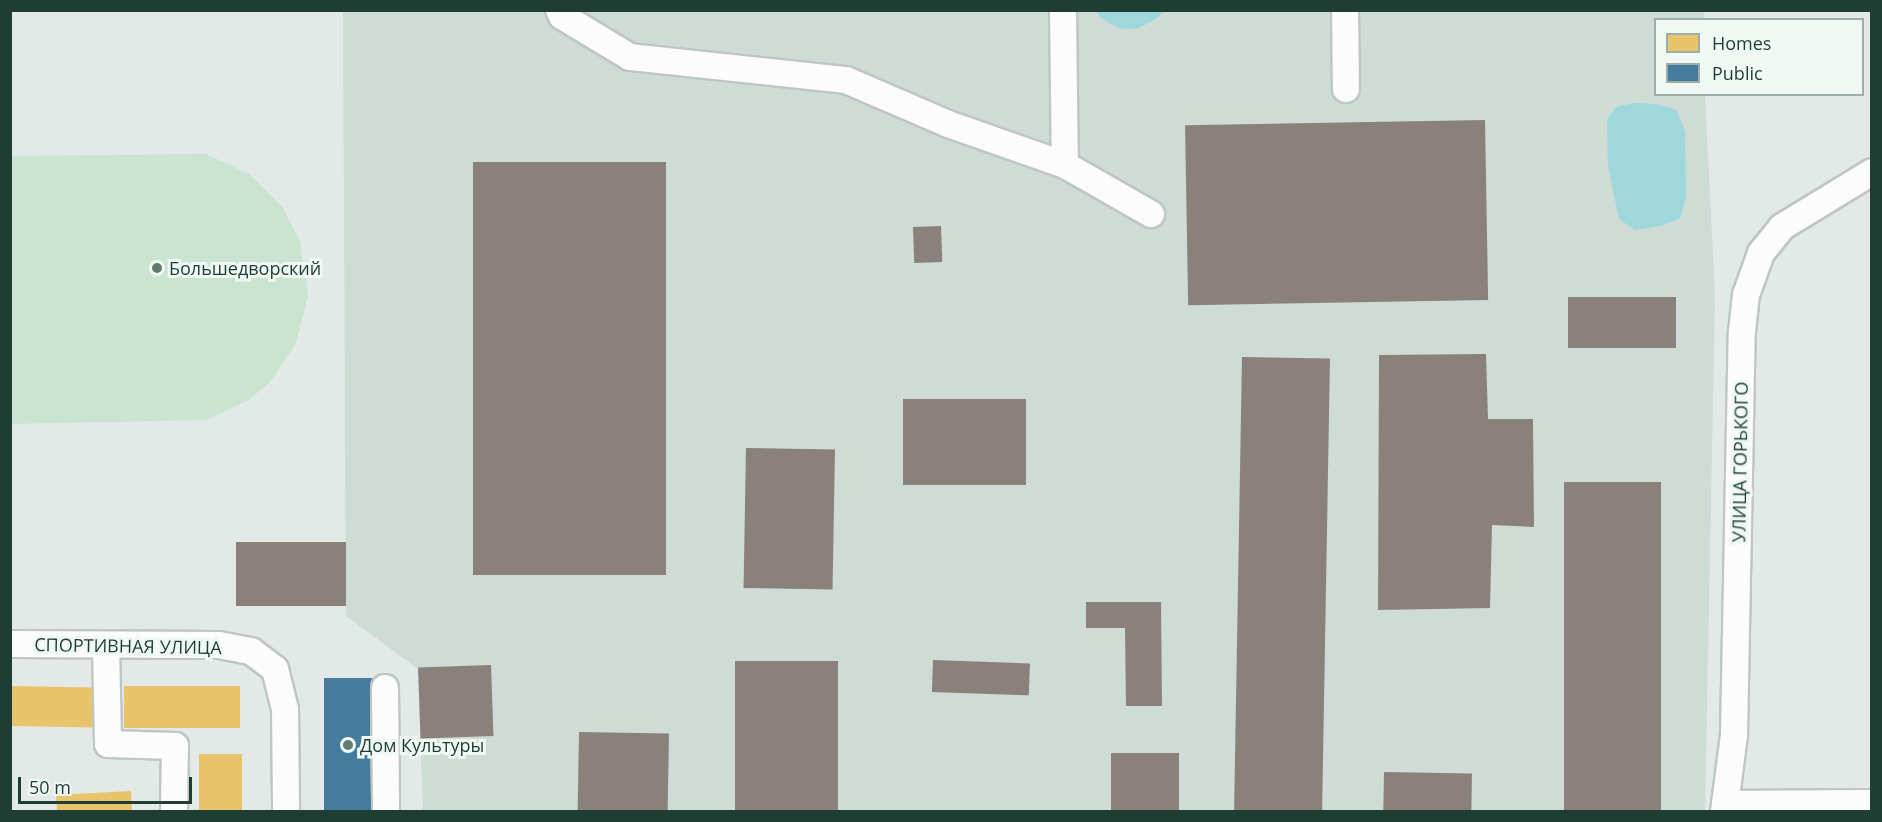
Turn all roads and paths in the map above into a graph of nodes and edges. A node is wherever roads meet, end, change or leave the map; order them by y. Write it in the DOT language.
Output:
graph roads {
  1 [pos="559,10"];
  2 [pos="1063,10"];
  3 [pos="1345,10"];
  4 [pos="1346,89"];
  5 [pos="1065,165"];
  6 [pos="1872,172"];
  7 [pos="1151,214"];
  8 [pos="10,644"];
  9 [pos="106,645"];
  10 [pos="385,688"];
  11 [pos="1872,803"];
  12 [pos="1724,808"];
  13 [pos="174,812"];
  14 [pos="286,812"];
  15 [pos="386,812"];
  1 -- 5 [label="street"];
  2 -- 5 [label="street"];
  3 -- 4 [label="street"];
  5 -- 7 [label="street"];
  6 -- 12 [label="street, УЛИЦА ГОРЬКОГО"];
  8 -- 9 [label="street, СПОРТИВНАЯ УЛИЦА"];
  9 -- 13 [label="street"];
  9 -- 14 [label="street, СПОРТИВНАЯ УЛИЦА"];
  10 -- 15 [label="street"];
  11 -- 12 [label="street"];
}
